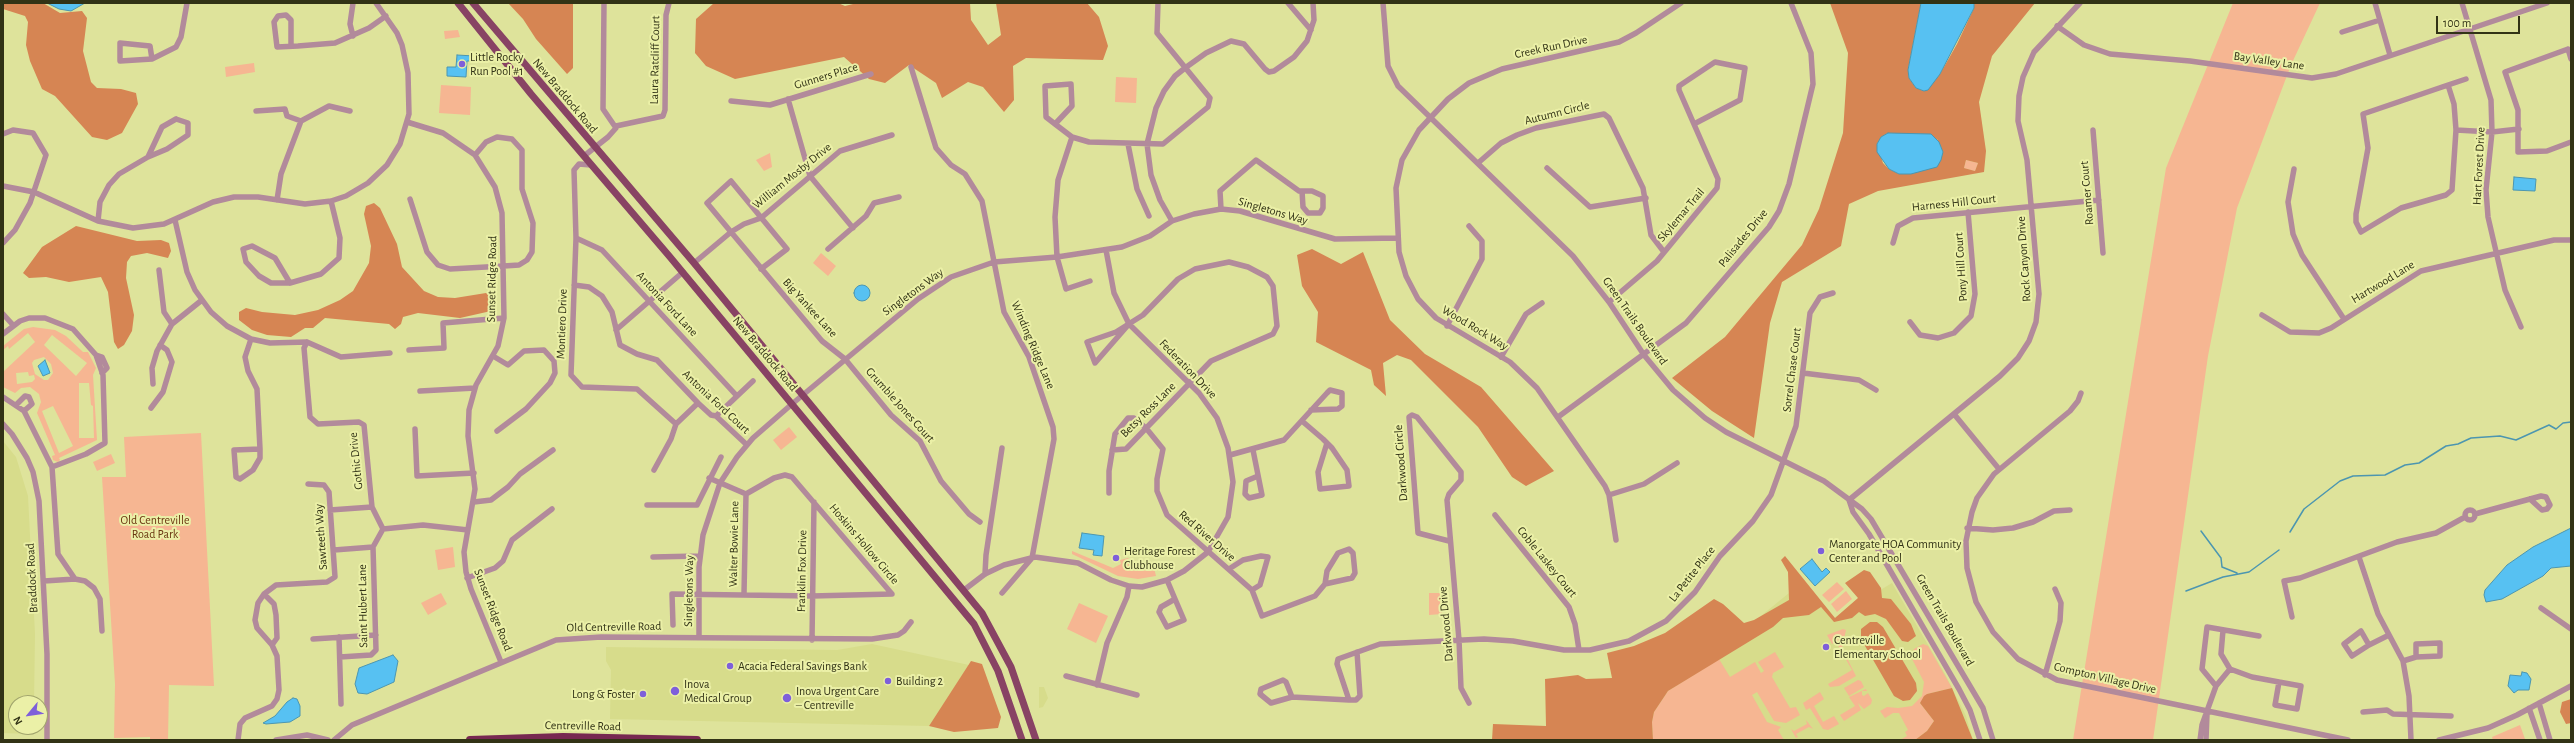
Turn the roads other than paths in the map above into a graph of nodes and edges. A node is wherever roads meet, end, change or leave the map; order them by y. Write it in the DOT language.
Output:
graph roads {
  1 [pos="187,3"];
  2 [pos="353,3"];
  3 [pos="376,3"];
  4 [pos="458,3"];
  5 [pos="473,3"];
  6 [pos="604,3"];
  7 [pos="669,3"];
  8 [pos="1158,3"];
  9 [pos="1288,3"];
  10 [pos="1313,3"];
  11 [pos="1383,3"];
  12 [pos="1681,3"];
  13 [pos="1791,3"];
  14 [pos="2080,3"];
  15 [pos="2375,3"];
  16 [pos="2462,3"];
  17 [pos="2547,3"];
  18 [pos="2534,5"];
  19 [pos="386,16"];
  20 [pos="2380,20"];
  21 [pos="2057,26"];
  22 [pos="2469,29"];
  23 [pos="1311,30"];
  24 [pos="2342,32"];
  25 [pos="353,36"];
  26 [pos="291,46"];
  27 [pos="2390,55"];
  28 [pos="152,59"];
  29 [pos="2571,59"];
  30 [pos="911,67"];
  31 [pos="1185,68"];
  32 [pos="871,74"];
  33 [pos="2466,79"];
  34 [pos="2448,85"];
  35 [pos="788,99"];
  36 [pos="731,101"];
  37 [pos="256,111"];
  38 [pos="350,111"];
  39 [pos="1431,118"];
  40 [pos="301,121"];
  41 [pos="407,122"];
  42 [pos="1055,124"];
  43 [pos="1694,124"];
  44 [pos="616,126"];
  45 [pos="2520,129"];
  46 [pos="2093,130"];
  47 [pos="2456,130"];
  48 [pos="2492,132"];
  49 [pos="3,134"];
  50 [pos="892,135"];
  51 [pos="1072,137"];
  52 [pos="2571,142"];
  53 [pos="1128,144"];
  54 [pos="1147,144"];
  55 [pos="594,148"];
  56 [pos="475,155"];
  57 [pos="584,156"];
  58 [pos="148,157"];
  59 [pos="1478,163"];
  60 [pos="591,164"];
  61 [pos="1547,168"];
  62 [pos="2294,169"];
  63 [pos="810,176"];
  64 [pos="3,186"];
  65 [pos="1302,191"];
  66 [pos="34,192"];
  67 [pos="899,197"];
  68 [pos="1646,198"];
  69 [pos="410,199"];
  70 [pos="277,200"];
  71 [pos="2099,200"];
  72 [pos="331,202"];
  73 [pos="2032,206"];
  74 [pos="1221,209"];
  75 [pos="1968,212"];
  76 [pos="1149,216"];
  77 [pos="761,218"];
  78 [pos="175,220"];
  79 [pos="98,221"];
  80 [pos="1172,221"];
  81 [pos="1469,226"];
  82 [pos="853,228"];
  83 [pos="731,232"];
  84 [pos="576,238"];
  85 [pos="1398,238"];
  86 [pos="2571,240"];
  87 [pos="3,243"];
  88 [pos="1893,243"];
  89 [pos="828,249"];
  90 [pos="1106,250"];
  91 [pos="1664,252"];
  92 [pos="2103,253"];
  93 [pos="2496,253"];
  94 [pos="1057,257"];
  95 [pos="994,262"];
  96 [pos="694,263"];
  97 [pos="504,266"];
  98 [pos="761,269"];
  99 [pos="159,270"];
  100 [pos="683,272"];
  101 [pos="1090,281"];
  102 [pos="290,283"];
  103 [pos="574,285"];
  104 [pos="1834,293"];
  105 [pos="202,300"];
  106 [pos="649,301"];
  107 [pos="1609,302"];
  108 [pos="1542,303"];
  109 [pos="3,314"];
  110 [pos="2262,315"];
  111 [pos="504,318"];
  112 [pos="2344,319"];
  113 [pos="1910,322"];
  114 [pos="172,324"];
  115 [pos="1129,324"];
  116 [pos="13,325"];
  117 [pos="1447,326"];
  118 [pos="2520,327"];
  119 [pos="616,330"];
  120 [pos="3,334"];
  121 [pos="251,339"];
  122 [pos="307,342"];
  123 [pos="160,344"];
  124 [pos="409,350"];
  125 [pos="390,353"];
  126 [pos="1644,355"];
  127 [pos="493,356"];
  128 [pos="1501,357"];
  129 [pos="845,359"];
  130 [pos="1803,373"];
  131 [pos="753,381"];
  132 [pos="153,384"];
  133 [pos="1189,384"];
  134 [pos="476,388"];
  135 [pos="1876,390"];
  136 [pos="420,391"];
  137 [pos="2081,393"];
  138 [pos="736,395"];
  139 [pos="803,395"];
  140 [pos="3,397"];
  141 [pos="698,403"];
  142 [pos="17,404"];
  143 [pos="792,404"];
  144 [pos="151,408"];
  145 [pos="1311,410"];
  146 [pos="24,411"];
  147 [pos="1954,414"];
  148 [pos="716,416"];
  149 [pos="1558,417"];
  150 [pos="1302,421"];
  151 [pos="3,424"];
  152 [pos="676,424"];
  153 [pos="1146,428"];
  154 [pos="415,429"];
  155 [pos="497,431"];
  156 [pos="1327,443"];
  157 [pos="747,445"];
  158 [pos="1002,448"];
  159 [pos="260,449"];
  160 [pos="552,450"];
  161 [pos="1112,450"];
  162 [pos="1253,450"];
  163 [pos="1230,455"];
  164 [pos="721,457"];
  165 [pos="1785,462"];
  166 [pos="1677,463"];
  167 [pos="52,467"];
  168 [pos="1999,469"];
  169 [pos="654,470"];
  170 [pos="474,473"];
  171 [pos="1258,476"];
  172 [pos="709,478"];
  173 [pos="720,483"];
  174 [pos="308,484"];
  175 [pos="1109,492"];
  176 [pos="746,494"];
  177 [pos="1610,495"];
  178 [pos="2530,499"];
  179 [pos="1849,500"];
  180 [pos="474,502"];
  181 [pos="814,502"];
  182 [pos="647,505"];
  183 [pos="372,507"];
  184 [pos="552,509"];
  185 [pos="330,510"];
  186 [pos="2070,510"];
  187 [pos="1495,515"];
  188 [pos="980,522"];
  189 [pos="383,528"];
  190 [pos="1967,528"];
  191 [pos="468,530"];
  192 [pos="1616,540"];
  193 [pos="1449,541"];
  194 [pos="373,548"];
  195 [pos="334,550"];
  196 [pos="1208,552"];
  197 [pos="699,556"];
  198 [pos="653,557"];
  199 [pos="2359,557"];
  200 [pos="1032,558"];
  201 [pos="1229,569"];
  202 [pos="985,574"];
  203 [pos="468,578"];
  204 [pos="75,579"];
  205 [pos="1166,580"];
  206 [pos="44,581"];
  207 [pos="1325,584"];
  208 [pos="1129,586"];
  209 [pos="2055,589"];
  210 [pos="964,590"];
  211 [pos="1252,590"];
  212 [pos="698,593"];
  213 [pos="1002,593"];
  214 [pos="264,594"];
  215 [pos="744,594"];
  216 [pos="812,596"];
  217 [pos="1175,600"];
  218 [pos="2541,608"];
  219 [pos="2292,617"];
  220 [pos="911,622"];
  221 [pos="673,625"];
  222 [pos="2571,629"];
  223 [pos="2223,630"];
  224 [pos="102,631"];
  225 [pos="376,635"];
  226 [pos="2389,635"];
  227 [pos="2260,636"];
  228 [pos="339,637"];
  229 [pos="699,637"];
  230 [pos="314,639"];
  231 [pos="812,640"];
  232 [pos="1459,640"];
  233 [pos="272,645"];
  234 [pos="2369,645"];
  235 [pos="1579,650"];
  236 [pos="1356,652"];
  237 [pos="340,657"];
  238 [pos="2416,657"];
  239 [pos="2402,660"];
  240 [pos="501,662"];
  241 [pos="2230,669"];
  242 [pos="2045,675"];
  243 [pos="1066,676"];
  244 [pos="2279,682"];
  245 [pos="1097,685"];
  246 [pos="2216,686"];
  247 [pos="2571,686"];
  248 [pos="1137,695"];
  249 [pos="1292,697"];
  250 [pos="1349,700"];
  251 [pos="1469,703"];
  252 [pos="2539,703"];
  253 [pos="341,704"];
  254 [pos="2529,708"];
  255 [pos="2207,712"];
  256 [pos="2363,712"];
  257 [pos="2409,713"];
  258 [pos="2451,716"];
  259 [pos="47,740"];
  260 [pos="238,740"];
  261 [pos="276,740"];
  262 [pos="328,740"];
  263 [pos="334,740"];
  264 [pos="470,740"];
  265 [pos="697,740"];
  266 [pos="1022,740"];
  267 [pos="1036,740"];
  268 [pos="1980,740"];
  269 [pos="1993,740"];
  270 [pos="2200,740"];
  271 [pos="2206,740"];
  272 [pos="2348,740"];
  273 [pos="2411,740"];
  274 [pos="2439,740"];
  275 [pos="2540,740"];
  276 [pos="2550,740"];
  1 -- 28 [label="street"];
  2 -- 25 [label="street"];
  3 -- 19 [label="street"];
  4 -- 57 [label="main road, New Braddock Road"];
  5 -- 55 [label="main road, New Braddock Road"];
  6 -- 44 [label="street"];
  7 -- 44 [label="street, Laura Ratcliff Court"];
  8 -- 31 [label="street"];
  9 -- 23 [label="street"];
  10 -- 23 [label="street"];
  11 -- 39 [label="street, Green Trails Boulevard"];
  12 -- 39 [label="street, Creek Run Drive"];
  13 -- 126 [label="street, Palisades Drive"];
  14 -- 21 [label="street, Rock Canyon Drive"];
  15 -- 20 [label="street"];
  16 -- 22 [label="street, Hart Forest Drive"];
  17 -- 18 [label="street, Bay Valley Lane"];
  18 -- 22 [label="street, Bay Valley Lane"];
  19 -- 25 [label="street"];
  19 -- 41 [label="street"];
  20 -- 24 [label="street"];
  20 -- 27 [label="street"];
  21 -- 27 [label="street, Bay Valley Lane"];
  21 -- 73 [label="street, Rock Canyon Drive"];
  22 -- 27 [label="street, Bay Valley Lane"];
  22 -- 48 [label="street, Hart Forest Drive"];
  23 -- 31 [label="street"];
  25 -- 26 [label="street"];
  26 -- 26 [label="street"];
  28 -- 28 [label="street"];
  29 -- 45 [label="street"];
  30 -- 95 [label="street, Winding Ridge Lane"];
  31 -- 54 [label="street"];
  31 -- 54 [label="street"];
  32 -- 35 [label="street, Gunners Place"];
  33 -- 34 [label="street"];
  34 -- 47 [label="street"];
  34 -- 47 [label="street"];
  35 -- 36 [label="street, Gunners Place"];
  35 -- 63 [label="street, Gunners Place"];
  37 -- 40 [label="street"];
  38 -- 40 [label="street"];
  39 -- 59 [label="street, Green Trails Boulevard"];
  39 -- 85 [label="street, Wood Rock Way"];
  40 -- 70 [label="street"];
  41 -- 56 [label="street, Sunset Ridge Road"];
  41 -- 72 [label="street"];
  42 -- 42 [label="street"];
  42 -- 51 [label="street"];
  43 -- 43 [label="street, Skylemar Trail"];
  43 -- 91 [label="street, Skylemar Trail"];
  44 -- 55 [label="street"];
  45 -- 48 [label="street"];
  45 -- 52 [label="street"];
  46 -- 71 [label="street, Roamer Court"];
  47 -- 48 [label="street"];
  48 -- 93 [label="street, Hart Forest Drive"];
  49 -- 66 [label="street"];
  50 -- 63 [label="street, William Mosby Drive"];
  51 -- 53 [label="street"];
  51 -- 94 [label="street"];
  53 -- 54 [label="street"];
  53 -- 76 [label="street"];
  54 -- 80 [label="street"];
  55 -- 57 [label="street"];
  55 -- 96 [label="main road, New Braddock Road"];
  56 -- 97 [label="street, Sunset Ridge Road"];
  56 -- 97 [label="street"];
  57 -- 60 [label="main road, New Braddock Road"];
  58 -- 58 [label="street"];
  58 -- 79 [label="street"];
  59 -- 68 [label="street, Autumn Circle"];
  59 -- 107 [label="street, Green Trails Boulevard"];
  60 -- 84 [label="street, Montiero Drive"];
  60 -- 100 [label="main road, New Braddock Road"];
  61 -- 68 [label="street"];
  62 -- 112 [label="street"];
  63 -- 77 [label="street, William Mosby Drive"];
  63 -- 82 [label="street"];
  64 -- 66 [label="street"];
  65 -- 65 [label="street"];
  65 -- 74 [label="street"];
  66 -- 79 [label="street"];
  66 -- 87 [label="street"];
  67 -- 82 [label="street"];
  68 -- 91 [label="street, Autumn Circle"];
  69 -- 97 [label="street"];
  70 -- 72 [label="street"];
  70 -- 78 [label="street"];
  71 -- 73 [label="street, Harness Hill Court"];
  71 -- 92 [label="street, Roamer Court"];
  72 -- 102 [label="street"];
  73 -- 75 [label="street, Harness Hill Court"];
  73 -- 147 [label="street, Rock Canyon Drive"];
  74 -- 80 [label="street, Singletons Way"];
  74 -- 85 [label="street, Singletons Way"];
  75 -- 88 [label="street, Harness Hill Court"];
  75 -- 113 [label="street, Pony Hill Court"];
  77 -- 83 [label="street, William Mosby Drive"];
  77 -- 83 [label="street, Big Yankee Lane"];
  77 -- 98 [label="street, Big Yankee Lane"];
  78 -- 79 [label="street"];
  78 -- 105 [label="street"];
  80 -- 90 [label="street, Singletons Way"];
  81 -- 117 [label="street"];
  82 -- 89 [label="street"];
  83 -- 96 [label="street, William Mosby Drive"];
  83 -- 98 [label="street, Big Yankee Lane"];
  84 -- 103 [label="street, Montiero Drive"];
  84 -- 106 [label="street, Antonia Ford Lane"];
  85 -- 117 [label="street, Wood Rock Way"];
  86 -- 93 [label="street, Hartwood Lane"];
  90 -- 94 [label="street, Singletons Way"];
  90 -- 115 [label="street, Federation Drive"];
  91 -- 107 [label="street, Skylemar Trail"];
  93 -- 112 [label="street, Hartwood Lane"];
  93 -- 118 [label="street, Hart Forest Drive"];
  94 -- 95 [label="street, Singletons Way"];
  94 -- 101 [label="street"];
  95 -- 129 [label="street, Singletons Way"];
  95 -- 200 [label="street, Winding Ridge Lane"];
  96 -- 139 [label="main road, New Braddock Road"];
  97 -- 111 [label="street, Sunset Ridge Road"];
  98 -- 129 [label="street, Big Yankee Lane"];
  99 -- 114 [label="street"];
  100 -- 106 [label="street"];
  100 -- 143 [label="main road, New Braddock Road"];
  102 -- 102 [label="street"];
  103 -- 119 [label="street, Antonia Ford Court"];
  103 -- 152 [label="street, Montiero Drive"];
  104 -- 130 [label="street, Sorrel Chase Court"];
  105 -- 114 [label="street"];
  105 -- 121 [label="street"];
  106 -- 119 [label="street"];
  106 -- 138 [label="street, Antonia Ford Lane"];
  107 -- 126 [label="street, Green Trails Boulevard"];
  108 -- 128 [label="street"];
  109 -- 116 [label="street"];
  110 -- 112 [label="street, Hartwood Lane"];
  111 -- 124 [label="street"];
  111 -- 127 [label="street, Sunset Ridge Road"];
  114 -- 123 [label="street"];
  115 -- 115 [label="street"];
  115 -- 133 [label="street, Federation Drive"];
  115 -- 133 [label="street, Betsy Ross Lane"];
  116 -- 120 [label="street"];
  116 -- 167 [label="street"];
  117 -- 128 [label="street, Wood Rock Way"];
  119 -- 141 [label="street, Antonia Ford Court"];
  121 -- 122 [label="street"];
  121 -- 159 [label="street"];
  122 -- 125 [label="street"];
  122 -- 183 [label="street, Gothic Drive"];
  123 -- 132 [label="street"];
  123 -- 144 [label="street"];
  126 -- 149 [label="street, Palisades Drive"];
  126 -- 165 [label="street, Green Trails Boulevard"];
  127 -- 134 [label="street, Sunset Ridge Road"];
  127 -- 155 [label="street"];
  128 -- 149 [label="street, Wood Rock Way"];
  129 -- 139 [label="street, Singletons Way"];
  129 -- 188 [label="street, Grumble Jones Court"];
  130 -- 135 [label="street"];
  130 -- 165 [label="street, Sorrel Chase Court"];
  131 -- 138 [label="street"];
  133 -- 153 [label="street, Betsy Ross Lane"];
  133 -- 163 [label="street, Federation Drive"];
  134 -- 136 [label="street"];
  134 -- 170 [label="street, Sunset Ridge Road"];
  137 -- 168 [label="street, Compton Village Drive"];
  138 -- 148 [label="street"];
  139 -- 143 [label="street, Singletons Way"];
  139 -- 210 [label="main road, New Braddock Road"];
  140 -- 142 [label="street"];
  141 -- 148 [label="street, Antonia Ford Court"];
  141 -- 152 [label="street"];
  142 -- 146 [label="street"];
  142 -- 146 [label="street"];
  143 -- 157 [label="street, Singletons Way"];
  143 -- 266 [label="main road, New Braddock Road"];
  145 -- 145 [label="street"];
  145 -- 150 [label="street"];
  146 -- 167 [label="street"];
  147 -- 168 [label="street"];
  147 -- 179 [label="street, Rock Canyon Drive"];
  148 -- 157 [label="street, Antonia Ford Court"];
  149 -- 177 [label="street, Wood Rock Way"];
  150 -- 156 [label="street"];
  150 -- 162 [label="street"];
  151 -- 206 [label="street, Braddock Road"];
  152 -- 169 [label="street"];
  153 -- 161 [label="street, Betsy Ross Lane"];
  153 -- 161 [label="street, Red River Drive"];
  153 -- 196 [label="street, Red River Drive"];
  154 -- 170 [label="street"];
  156 -- 156 [label="street"];
  157 -- 173 [label="street, Singletons Way"];
  158 -- 202 [label="street"];
  159 -- 159 [label="street"];
  160 -- 180 [label="street"];
  161 -- 175 [label="street, Red River Drive"];
  162 -- 163 [label="street"];
  162 -- 171 [label="street"];
  163 -- 196 [label="street, Federation Drive"];
  164 -- 172 [label="street"];
  165 -- 179 [label="street, Green Trails Boulevard"];
  165 -- 235 [label="street, La Petite Place"];
  166 -- 177 [label="street"];
  167 -- 204 [label="street"];
  168 -- 190 [label="street, Compton Village Drive"];
  170 -- 180 [label="street, Sunset Ridge Road"];
  172 -- 173 [label="street"];
  172 -- 182 [label="street"];
  173 -- 176 [label="street"];
  173 -- 197 [label="street, Singletons Way"];
  174 -- 185 [label="street, Sawteeth Way"];
  176 -- 181 [label="street, Hoskins Hollow Circle"];
  176 -- 215 [label="street, Walter Bowie Lane"];
  177 -- 192 [label="street, Wood Rock Way"];
  178 -- 199 [label="street"];
  179 -- 268 [label="street, Green Trails Boulevard"];
  179 -- 269 [label="street, Green Trails Boulevard"];
  180 -- 191 [label="street, Sunset Ridge Road"];
  181 -- 216 [label="street, Franklin Fox Drive"];
  181 -- 216 [label="street, Hoskins Hollow Circle"];
  183 -- 185 [label="street"];
  183 -- 189 [label="street, Gothic Drive"];
  184 -- 203 [label="street"];
  185 -- 195 [label="street, Sawteeth Way"];
  186 -- 190 [label="street"];
  187 -- 235 [label="street, Coble Laskey Court"];
  189 -- 191 [label="street"];
  189 -- 194 [label="street, Saint Hubert Lane"];
  190 -- 242 [label="street, Compton Village Drive"];
  191 -- 203 [label="street, Sunset Ridge Road"];
  193 -- 193 [label="street, Darkwood Circle"];
  193 -- 232 [label="street, Darkwood Drive"];
  194 -- 195 [label="street, Saint Hubert Lane"];
  194 -- 225 [label="street, Saint Hubert Lane"];
  195 -- 214 [label="street, Sawteeth Way"];
  196 -- 201 [label="street, Red River Drive"];
  196 -- 205 [label="street, Federation Drive"];
  197 -- 198 [label="street"];
  197 -- 212 [label="street, Singletons Way"];
  199 -- 219 [label="street"];
  199 -- 226 [label="street"];
  200 -- 202 [label="street"];
  200 -- 208 [label="street"];
  200 -- 213 [label="street"];
  201 -- 211 [label="street, Red River Drive"];
  201 -- 211 [label="street"];
  202 -- 210 [label="street"];
  203 -- 240 [label="street, Sunset Ridge Road"];
  204 -- 206 [label="street"];
  204 -- 224 [label="street"];
  205 -- 208 [label="street, Federation Drive"];
  205 -- 217 [label="street"];
  206 -- 259 [label="street, Braddock Road"];
  207 -- 207 [label="street, Red River Drive"];
  207 -- 211 [label="street, Red River Drive"];
  208 -- 245 [label="street"];
  209 -- 242 [label="street"];
  210 -- 267 [label="main road, New Braddock Road"];
  212 -- 215 [label="street, Hoskins Hollow Circle"];
  212 -- 221 [label="street, Hoskins Hollow Circle"];
  212 -- 229 [label="street, Singletons Way"];
  214 -- 233 [label="street"];
  214 -- 233 [label="street"];
  215 -- 216 [label="street, Hoskins Hollow Circle"];
  216 -- 231 [label="street, Franklin Fox Drive"];
  217 -- 217 [label="street"];
  218 -- 222 [label="street"];
  220 -- 231 [label="street, Old Centreville Road"];
  223 -- 227 [label="street"];
  223 -- 241 [label="street"];
  223 -- 246 [label="street"];
  225 -- 228 [label="street"];
  225 -- 237 [label="street, Saint Hubert Lane"];
  226 -- 234 [label="street"];
  226 -- 239 [label="street"];
  228 -- 230 [label="street"];
  228 -- 237 [label="street"];
  229 -- 231 [label="street, Old Centreville Road"];
  229 -- 240 [label="street, Old Centreville Road"];
  232 -- 235 [label="street, La Petite Place"];
  232 -- 236 [label="street, La Petite Place"];
  232 -- 251 [label="street, Darkwood Drive"];
  233 -- 260 [label="street"];
  234 -- 234 [label="street"];
  236 -- 250 [label="street"];
  236 -- 250 [label="street, La Petite Place"];
  237 -- 253 [label="street"];
  238 -- 238 [label="street"];
  238 -- 239 [label="street"];
  239 -- 257 [label="street"];
  240 -- 263 [label="street, Old Centreville Road"];
  241 -- 244 [label="street"];
  241 -- 246 [label="street"];
  242 -- 255 [label="street, Compton Village Drive"];
  243 -- 245 [label="street"];
  244 -- 244 [label="street"];
  245 -- 248 [label="street"];
  246 -- 255 [label="street"];
  247 -- 252 [label="street"];
  249 -- 249 [label="street"];
  249 -- 250 [label="street"];
  252 -- 254 [label="street"];
  252 -- 276 [label="street"];
  254 -- 274 [label="street"];
  254 -- 275 [label="street"];
  255 -- 270 [label="street"];
  255 -- 271 [label="street"];
  255 -- 272 [label="street, Compton Village Drive"];
  256 -- 257 [label="street"];
  257 -- 258 [label="street"];
  257 -- 273 [label="street"];
  261 -- 262 [label="street"];
  264 -- 265 [label="highway, Centreville Road"];
}
